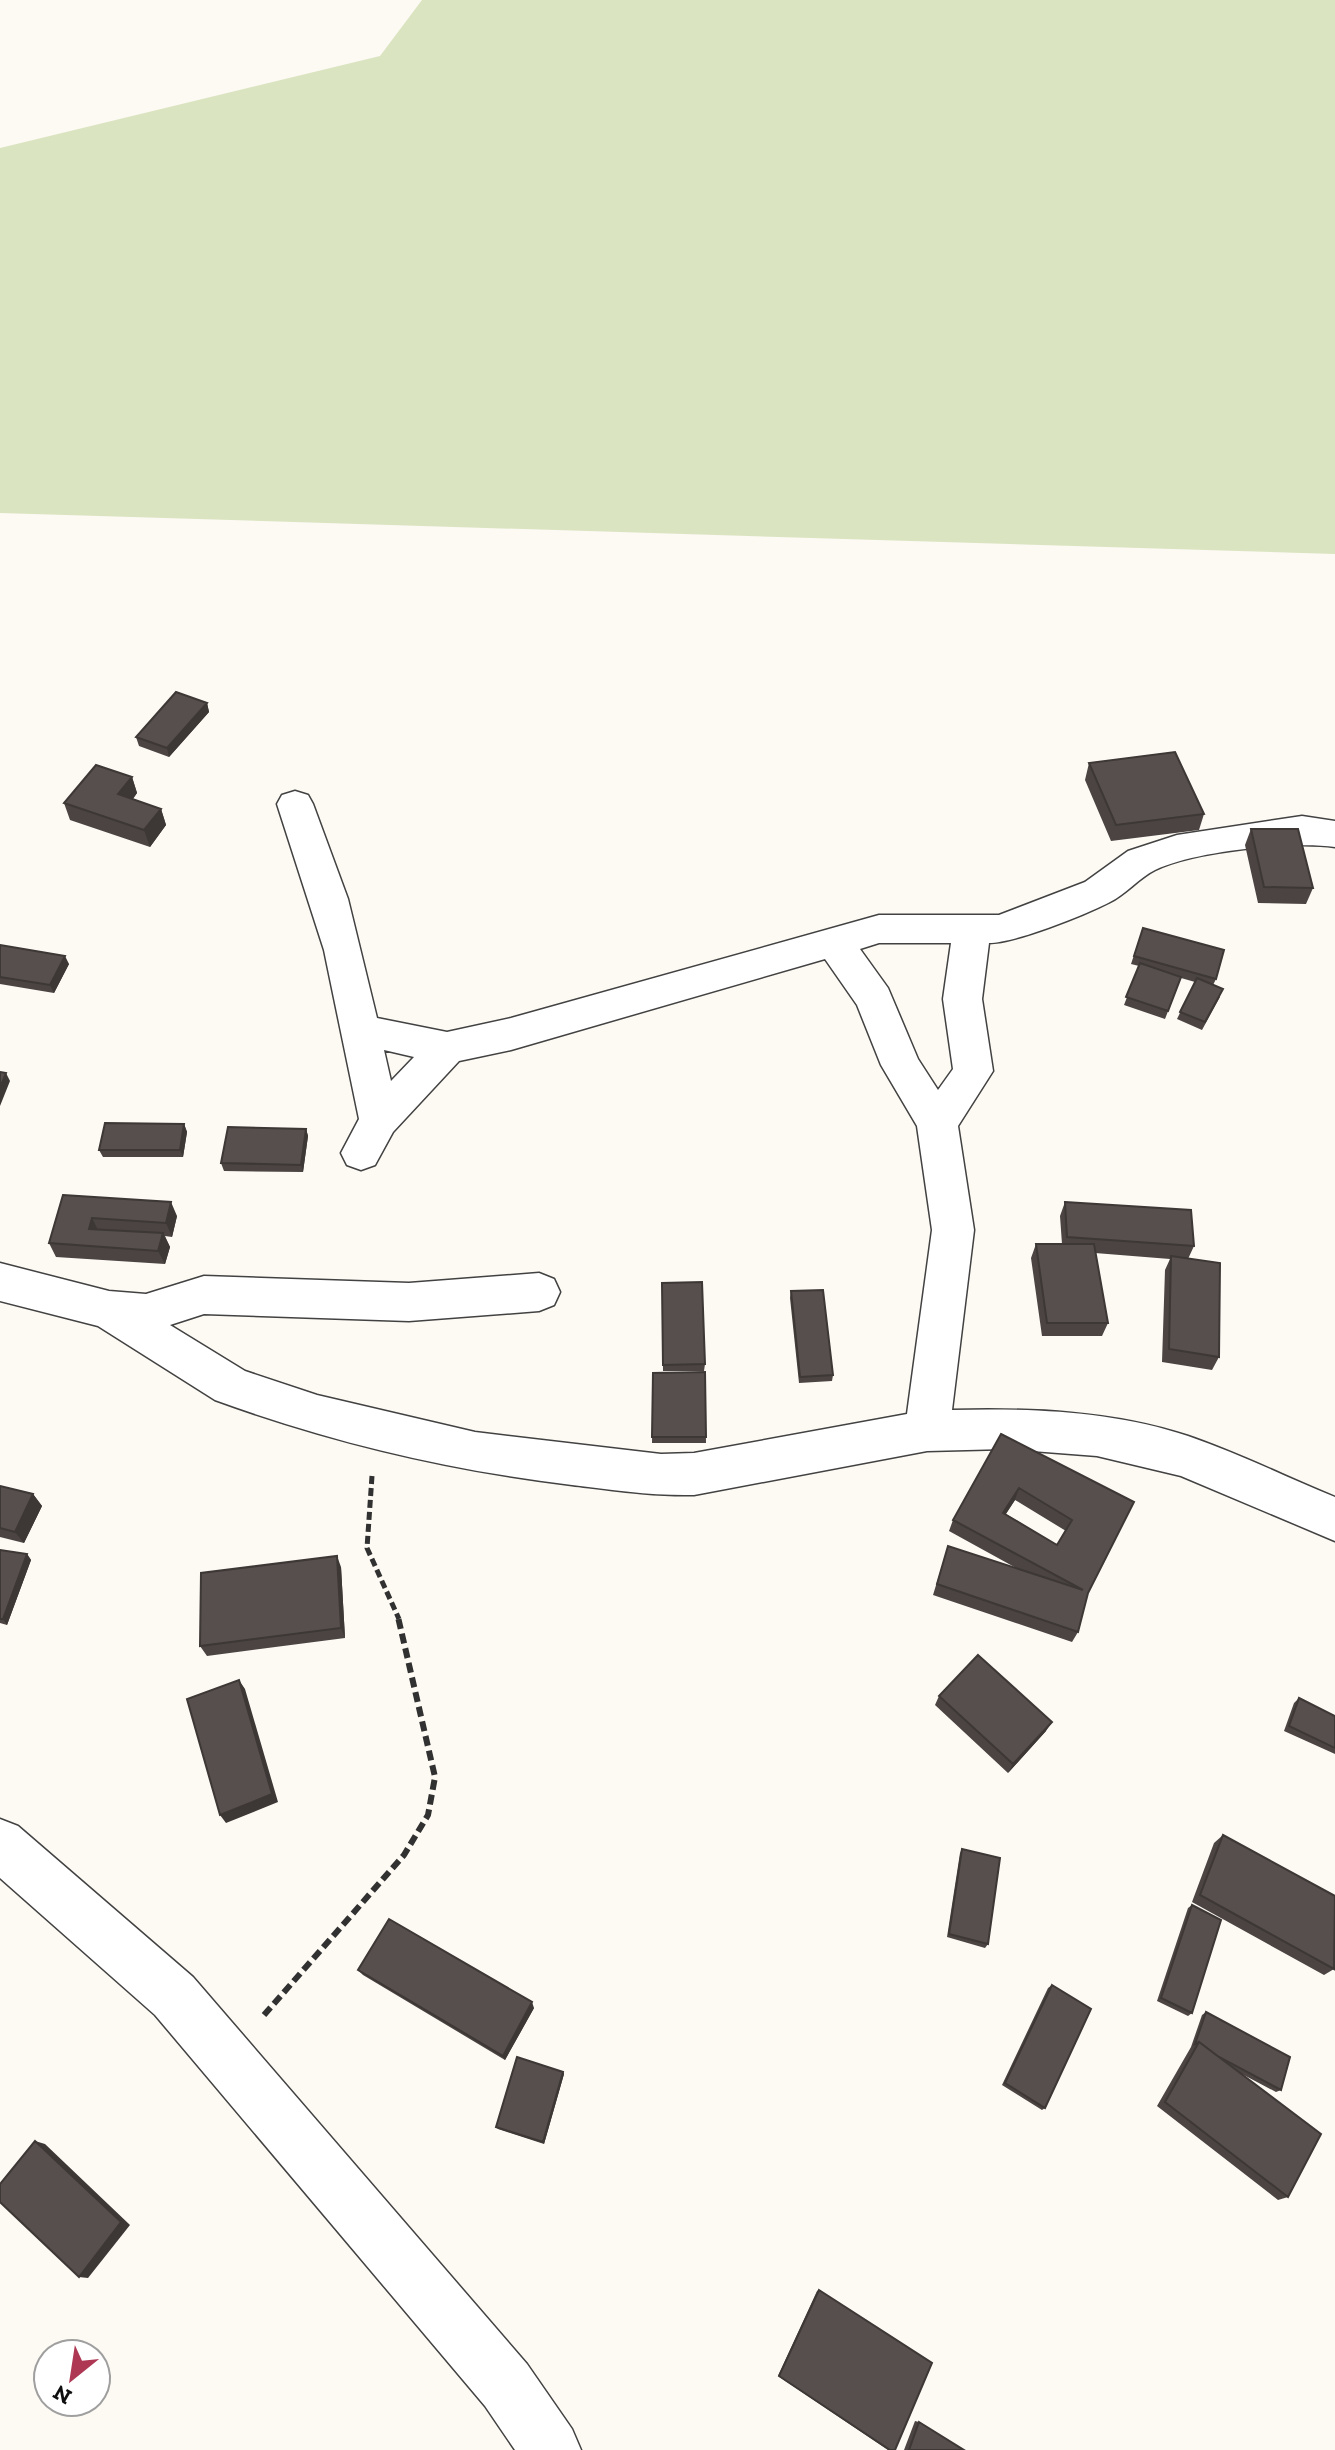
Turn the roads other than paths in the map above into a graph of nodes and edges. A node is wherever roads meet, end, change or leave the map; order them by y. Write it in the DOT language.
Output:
graph roads {
  1 [pos="295,804"];
  2 [pos="1335,834"];
  3 [pos="975,929"];
  4 [pos="834,942"];
  5 [pos="362,1030"];
  6 [pos="447,1048"];
  7 [pos="379,1120"];
  8 [pos="937,1124"];
  9 [pos="361,1153"];
  10 [pos="0,1282"];
  11 [pos="539,1292"];
  12 [pos="109,1310"];
  13 [pos="927,1431"];
  14 [pos="1335,1519"];
  15 [pos="0,1844"];
  16 [pos="551,2450"];
  1 -- 5 [label="street"];
  2 -- 3 [label="street"];
  3 -- 4 [label="street"];
  3 -- 8 [label="street"];
  4 -- 6 [label="street"];
  4 -- 8 [label="street"];
  5 -- 6 [label="street"];
  5 -- 7 [label="street"];
  6 -- 7 [label="street"];
  7 -- 9 [label="street"];
  8 -- 13 [label="street"];
  10 -- 12 [label="street"];
  11 -- 12 [label="street"];
  12 -- 13 [label="street"];
  13 -- 14 [label="street"];
  15 -- 16 [label="street"];
}
